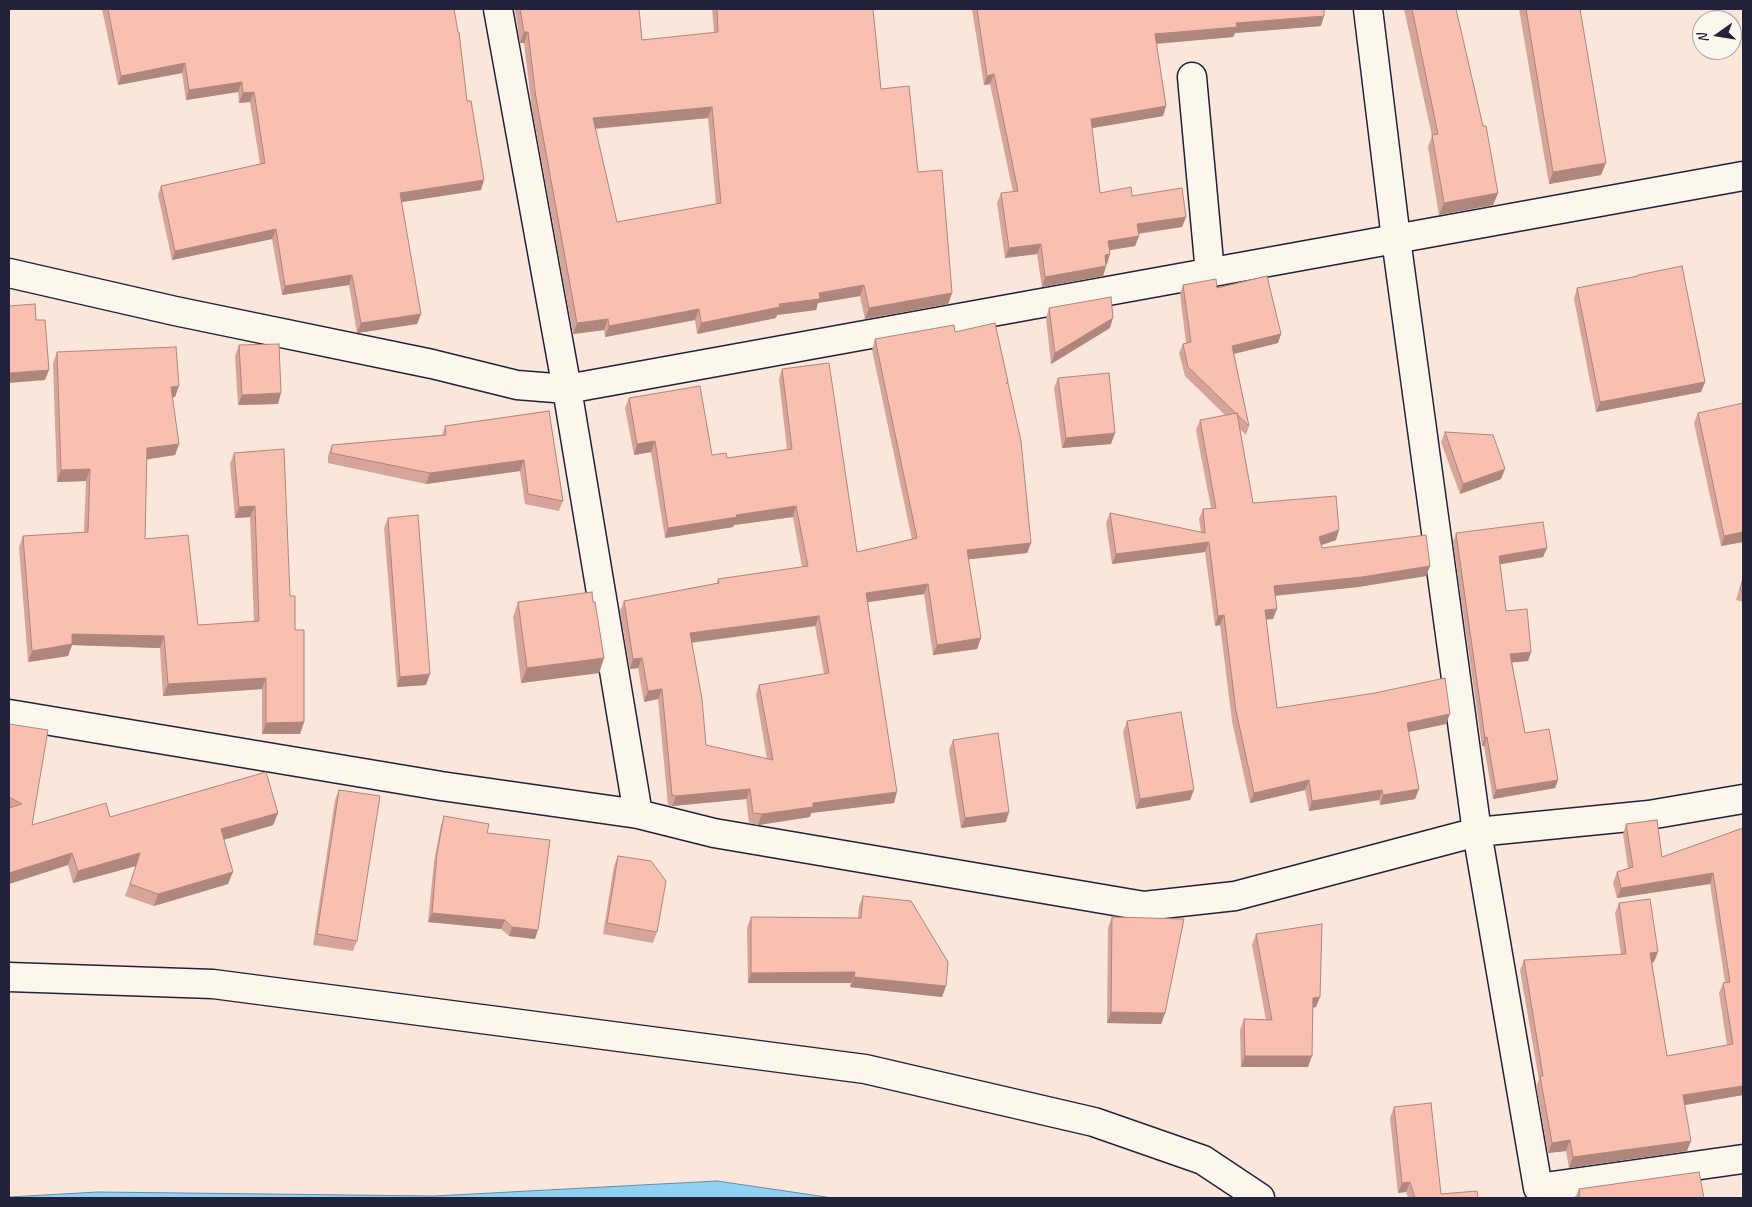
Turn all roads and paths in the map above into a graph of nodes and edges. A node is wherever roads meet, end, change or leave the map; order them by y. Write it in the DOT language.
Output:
graph roads {
  1 [pos="498,9"];
  2 [pos="1368,9"];
  3 [pos="1192,77"];
  4 [pos="1743,176"];
  5 [pos="1396,239"];
  6 [pos="9,273"];
  7 [pos="1210,273"];
  8 [pos="567,389"];
  9 [pos="9,714"];
  10 [pos="1743,799"];
  11 [pos="638,814"];
  12 [pos="1477,832"];
  13 [pos="9,977"];
  14 [pos="1743,1159"];
  15 [pos="1260,1198"];
  1 -- 8 [label="street"];
  2 -- 5 [label="street"];
  3 -- 7 [label="street"];
  4 -- 5 [label="street"];
  5 -- 7 [label="street"];
  5 -- 12 [label="street"];
  6 -- 8 [label="street"];
  7 -- 8 [label="street"];
  8 -- 11 [label="street"];
  9 -- 11 [label="street"];
  10 -- 12 [label="street"];
  11 -- 12 [label="street"];
  12 -- 14 [label="street"];
  13 -- 15 [label="street"];
}
